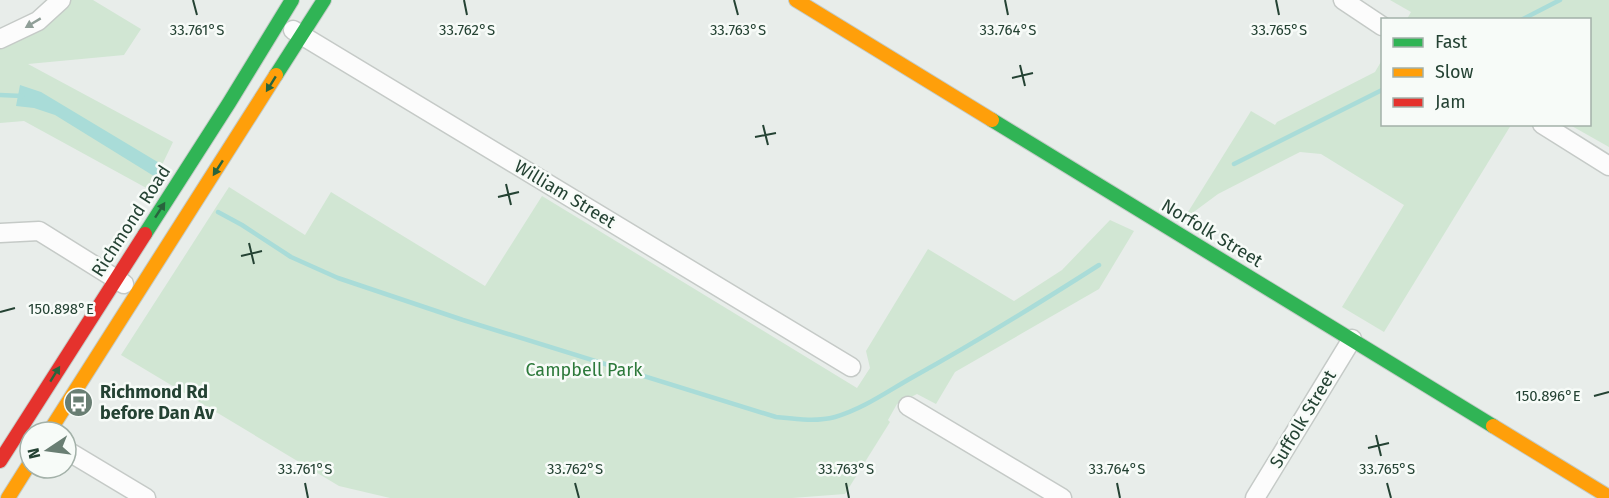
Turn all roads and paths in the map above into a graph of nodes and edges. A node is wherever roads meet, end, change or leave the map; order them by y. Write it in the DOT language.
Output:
graph roads {
  1 [pos="61,0"];
  2 [pos="292,0"];
  3 [pos="324,0"];
  4 [pos="796,0"];
  5 [pos="1343,0"];
  6 [pos="279,21"];
  7 [pos="1381,25"];
  8 [pos="302,35"];
  9 [pos="0,39"];
  10 [pos="1545,126"];
  11 [pos="1609,166"];
  12 [pos="0,233"];
  13 [pos="116,278"];
  14 [pos="137,292"];
  15 [pos="1352,339"];
  16 [pos="851,368"];
  17 [pos="908,406"];
  18 [pos="35,420"];
  19 [pos="57,420"];
  20 [pos="18,441"];
  21 [pos="78,457"];
  22 [pos="0,461"];
  23 [pos="19,480"];
  24 [pos="1609,497"];
  25 [pos="8,498"];
  26 [pos="146,498"];
  27 [pos="1062,498"];
  28 [pos="1255,498"];
  1 -- 9 [label="street, one-way"];
  2 -- 6 [label="main road, Richmond Road"];
  3 -- 8 [label="main road"];
  4 -- 15 [label="main road, Norfolk Street"];
  5 -- 7 [label="street"];
  6 -- 8 [label="street, William Street"];
  13 -- 6 [label="main road, Richmond Road, one-way"];
  8 -- 14 [label="main road, one-way"];
  8 -- 16 [label="street, William Street"];
  10 -- 11 [label="street"];
  12 -- 13 [label="street"];
  13 -- 14 [label="street"];
  18 -- 13 [label="main road, Richmond Road, one-way"];
  14 -- 19 [label="main road"];
  15 -- 24 [label="main road, Norfolk Street"];
  15 -- 28 [label="street, Suffolk Street"];
  17 -- 27 [label="street"];
  20 -- 22 [label="main road, Richmond Road"];
  21 -- 26 [label="street"];
  23 -- 25 [label="main road"];
}
